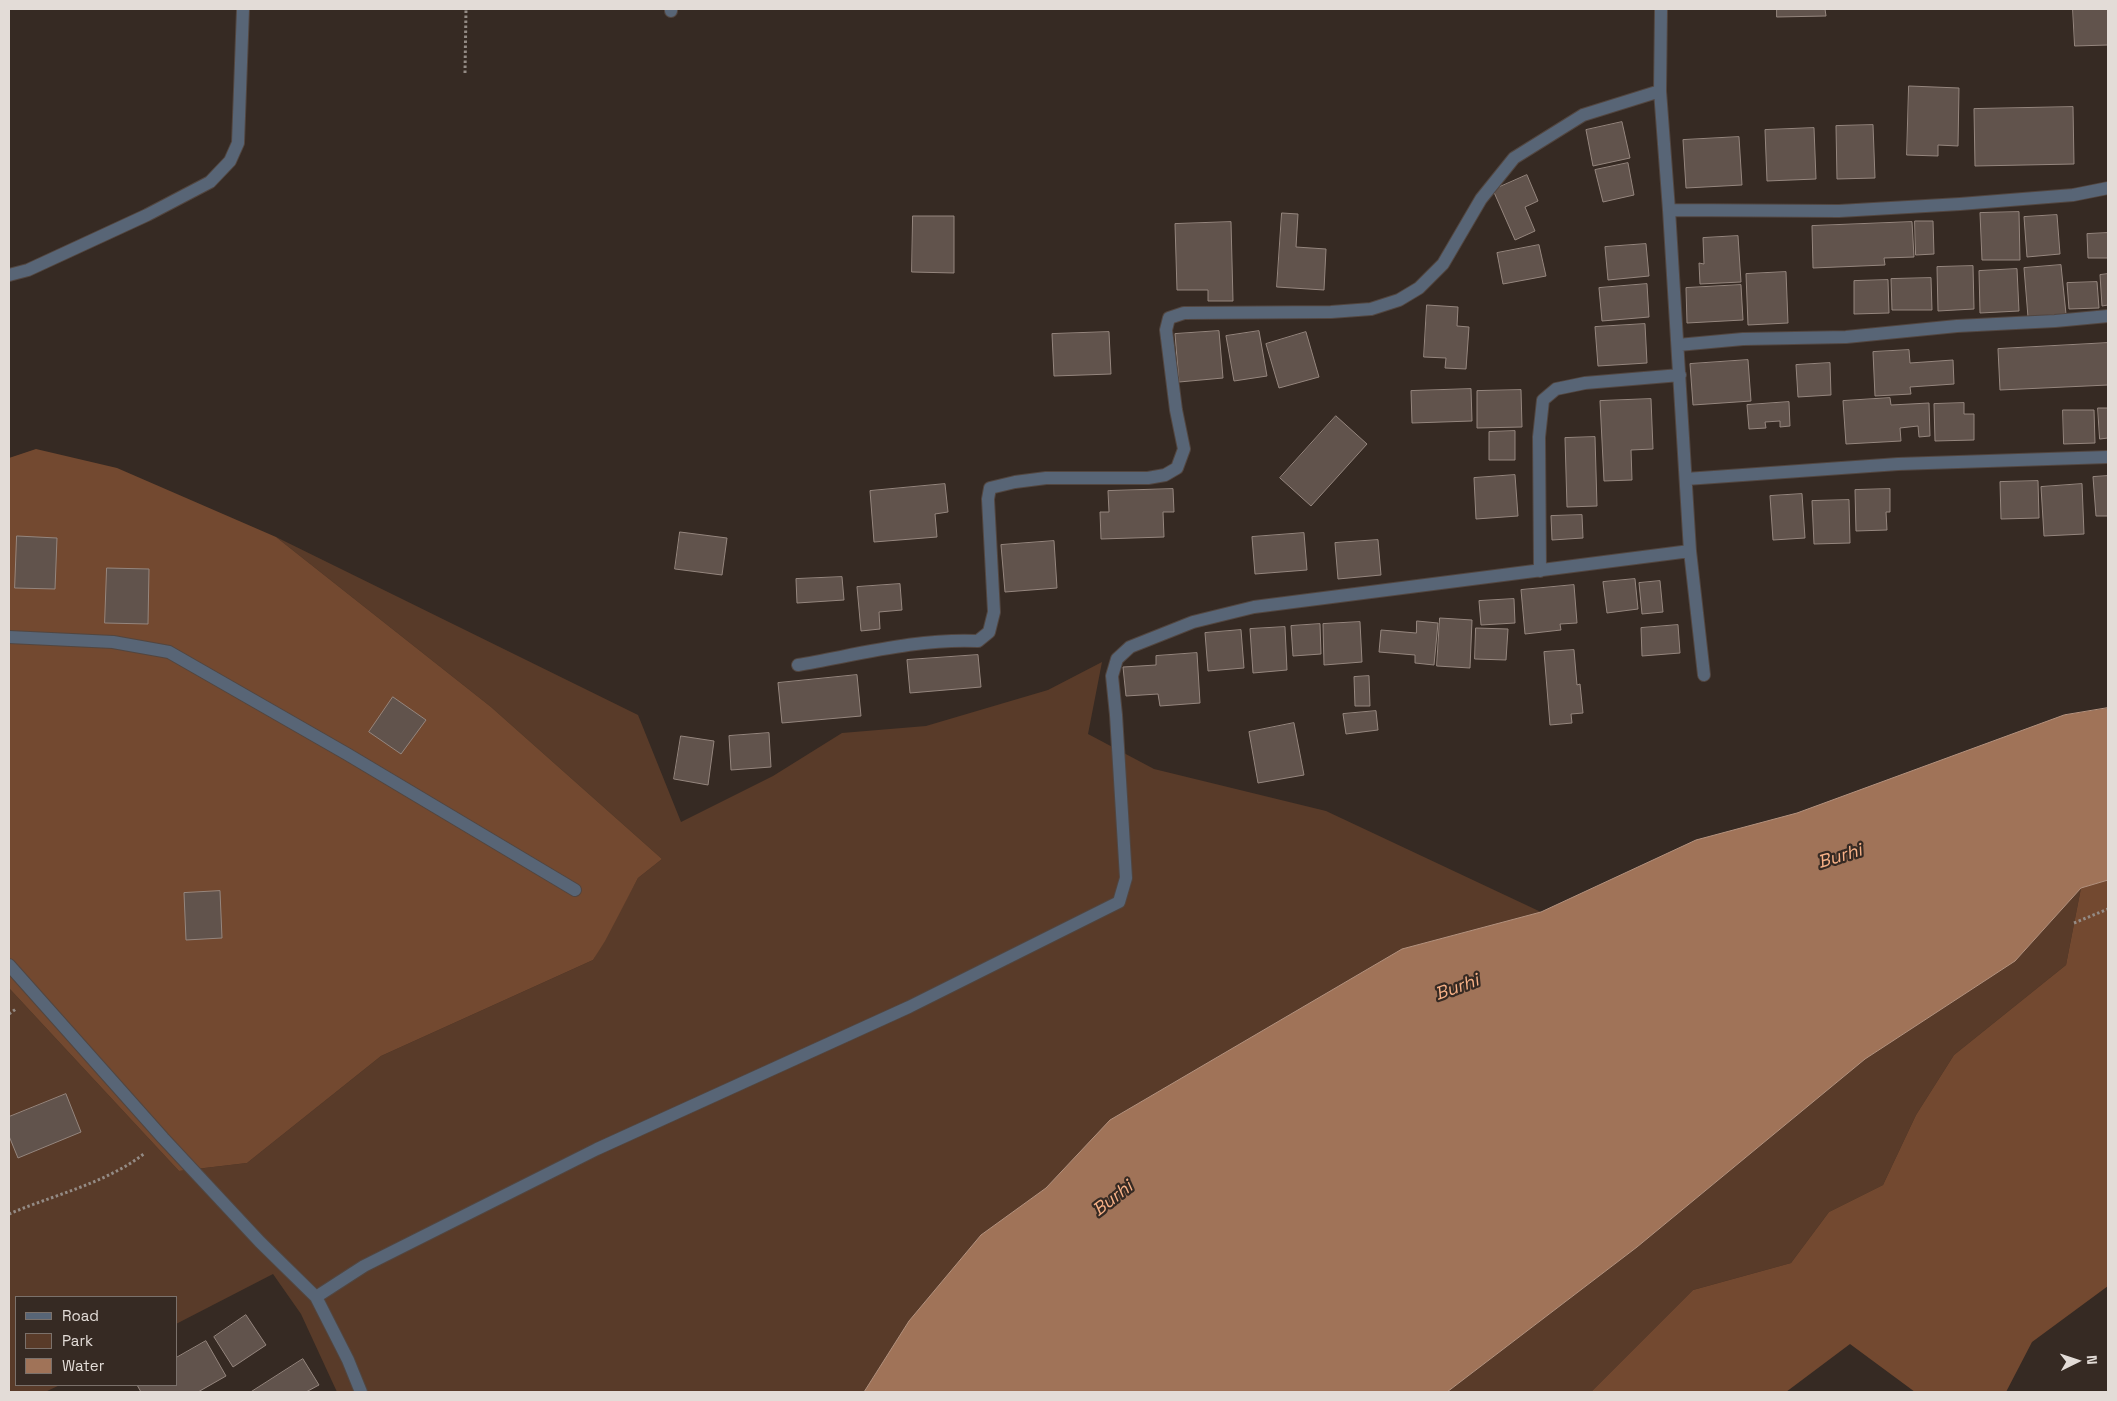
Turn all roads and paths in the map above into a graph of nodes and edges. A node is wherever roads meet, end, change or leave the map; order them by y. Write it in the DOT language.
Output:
graph roads {
  1 [pos="243,9"];
  2 [pos="466,9"];
  3 [pos="1661,9"];
  4 [pos="465,73"];
  5 [pos="1660,91"];
  6 [pos="2108,188"];
  7 [pos="1669,210"];
  8 [pos="9,275"];
  9 [pos="2108,316"];
  10 [pos="1678,345"];
  11 [pos="1680,375"];
  12 [pos="2108,457"];
  13 [pos="1686,479"];
  14 [pos="1690,551"];
  15 [pos="1540,571"];
  16 [pos="9,637"];
  17 [pos="798,665"];
  18 [pos="1704,675"];
  19 [pos="575,890"];
  20 [pos="2108,909"];
  21 [pos="2074,923"];
  22 [pos="9,965"];
  23 [pos="163,1138"];
  24 [pos="9,1214"];
  25 [pos="316,1297"];
  26 [pos="361,1392"];
  1 -- 8 [label="street"];
  2 -- 4 [label="path"];
  3 -- 5 [label="street"];
  5 -- 7 [label="street"];
  5 -- 17 [label="street"];
  6 -- 7 [label="street"];
  7 -- 10 [label="street"];
  9 -- 10 [label="street"];
  10 -- 11 [label="street"];
  11 -- 13 [label="street"];
  11 -- 15 [label="street"];
  12 -- 13 [label="street"];
  13 -- 14 [label="street"];
  14 -- 15 [label="street"];
  14 -- 18 [label="street"];
  15 -- 25 [label="street"];
  16 -- 19 [label="street"];
  20 -- 21 [label="path"];
  22 -- 23 [label="street"];
  23 -- 24 [label="path"];
  23 -- 25 [label="street"];
  25 -- 26 [label="street"];
}
